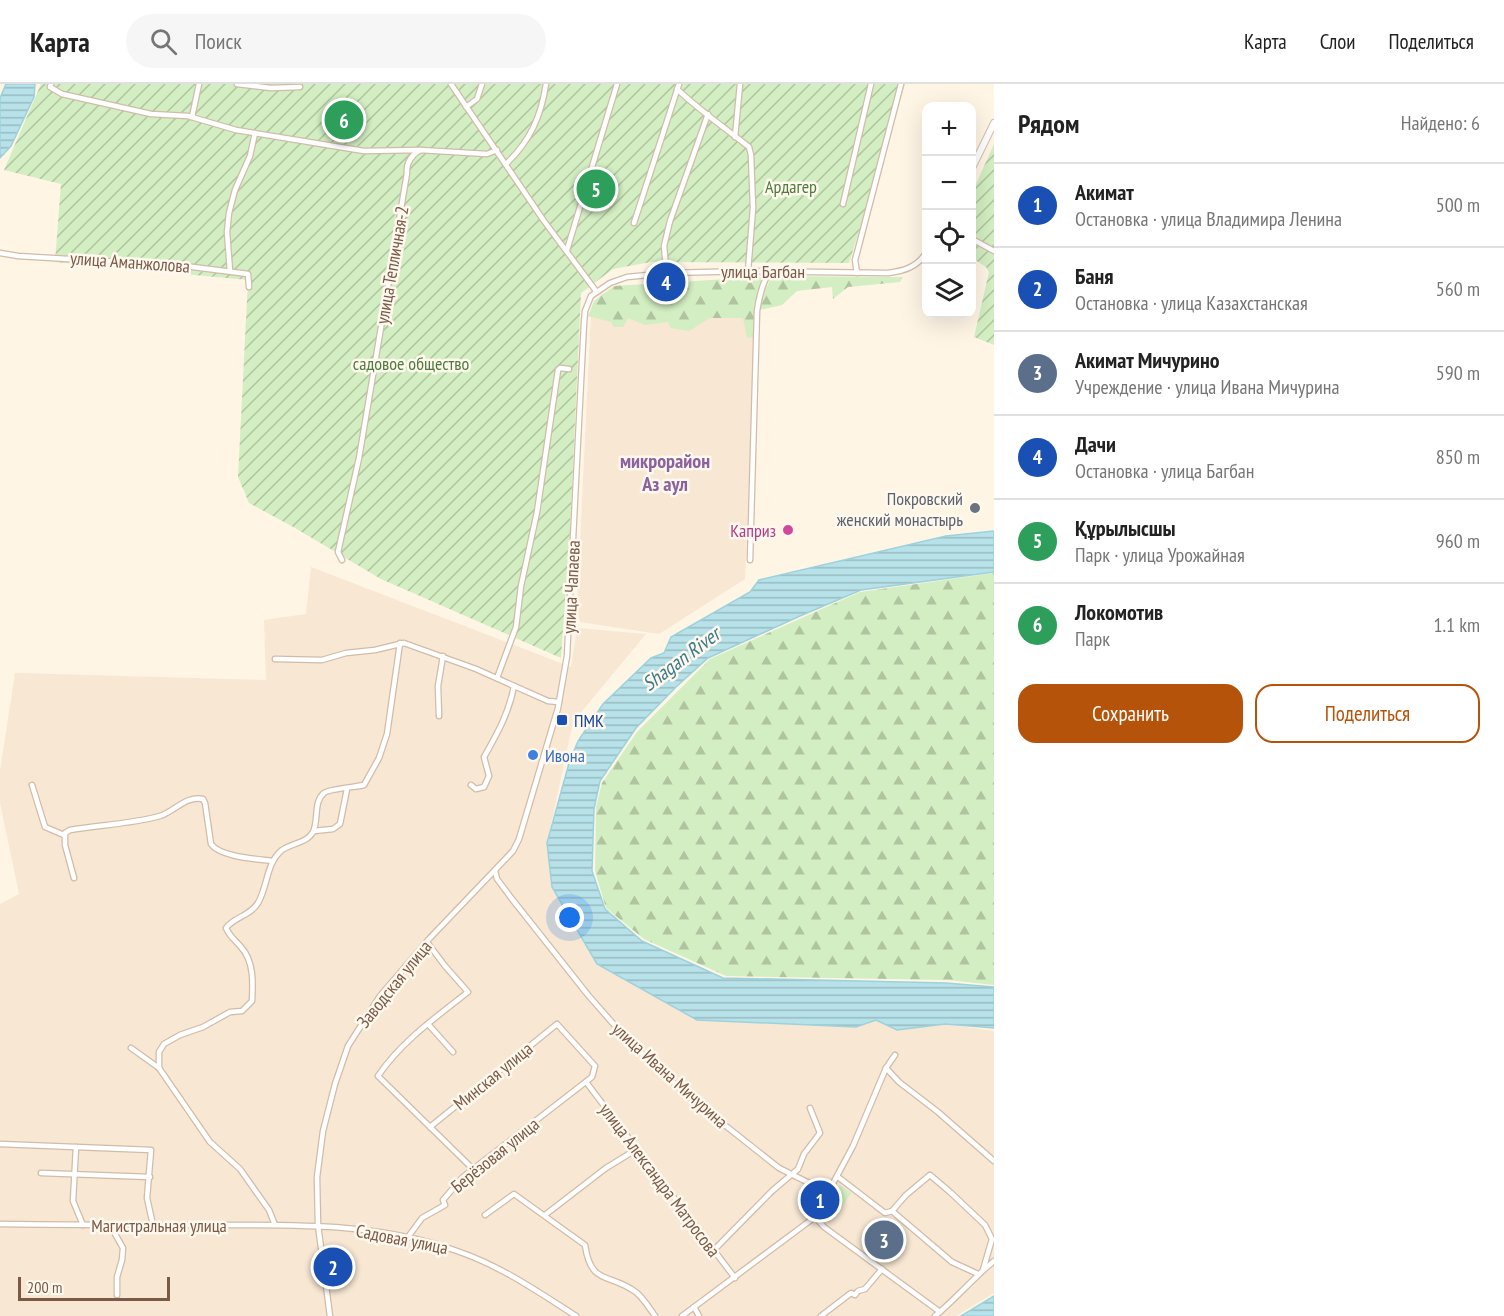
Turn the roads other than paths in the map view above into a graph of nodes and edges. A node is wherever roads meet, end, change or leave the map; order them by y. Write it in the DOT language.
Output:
graph roads {
  1 [pos="51,84"];
  2 [pos="199,84"];
  3 [pos="237,84"];
  4 [pos="451,84"];
  5 [pos="482,84"];
  6 [pos="546,84"];
  7 [pos="617,84"];
  8 [pos="740,84"];
  9 [pos="871,84"];
  10 [pos="901,84"];
  11 [pos="678,86"];
  12 [pos="300,87"];
  13 [pos="466,107"];
  14 [pos="708,114"];
  15 [pos="192,117"];
  16 [pos="994,123"];
  17 [pos="255,133"];
  18 [pos="735,137"];
  19 [pos="420,150"];
  20 [pos="497,150"];
  21 [pos="976,160"];
  22 [pos="506,164"];
  23 [pos="843,204"];
  24 [pos="634,223"];
  25 [pos="976,241"];
  26 [pos="567,250"];
  27 [pos="994,251"];
  28 [pos="0,252"];
  29 [pos="922,258"];
  30 [pos="230,271"];
  31 [pos="748,271"];
  32 [pos="770,271"];
  33 [pos="669,273"];
  34 [pos="857,273"];
  35 [pos="249,287"];
  36 [pos="596,291"];
  37 [pos="569,369"];
  38 [pos="342,560"];
  39 [pos="750,560"];
  40 [pos="400,643"];
  41 [pos="443,656"];
  42 [pos="275,659"];
  43 [pos="497,678"];
  44 [pos="514,686"];
  45 [pos="559,702"];
  46 [pos="439,716"];
  47 [pos="32,785"];
  48 [pos="471,785"];
  49 [pos="347,789"];
  50 [pos="314,831"];
  51 [pos="64,835"];
  52 [pos="272,861"];
  53 [pos="495,871"];
  54 [pos="74,878"];
  55 [pos="427,942"];
  56 [pos="428,1024"];
  57 [pos="131,1048"];
  58 [pos="453,1052"];
  59 [pos="895,1055"];
  60 [pos="159,1068"];
  61 [pos="886,1068"];
  62 [pos="592,1077"];
  63 [pos="586,1082"];
  64 [pos="810,1108"];
  65 [pos="430,1127"];
  66 [pos="0,1144"];
  67 [pos="76,1147"];
  68 [pos="637,1149"];
  69 [pos="994,1161"];
  70 [pos="474,1170"];
  71 [pos="41,1173"];
  72 [pos="74,1174"];
  73 [pos="791,1174"];
  74 [pos="150,1177"];
  75 [pos="838,1177"];
  76 [pos="829,1193"];
  77 [pos="892,1211"];
  78 [pos="485,1215"];
  79 [pos="545,1215"];
  80 [pos="815,1217"];
  81 [pos="0,1224"];
  82 [pos="83,1225"];
  83 [pos="110,1225"];
  84 [pos="153,1225"];
  85 [pos="276,1225"];
  86 [pos="318,1225"];
  87 [pos="408,1237"];
  88 [pos="714,1250"];
  89 [pos="994,1261"];
  90 [pos="882,1269"];
  91 [pos="980,1272"];
  92 [pos="735,1278"];
  93 [pos="117,1295"];
  94 [pos="694,1308"];
  95 [pos="940,1312"];
  96 [pos="330,1316"];
  97 [pos="576,1316"];
  98 [pos="655,1316"];
  99 [pos="682,1316"];
  100 [pos="699,1316"];
  101 [pos="821,1316"];
  102 [pos="935,1316"];
  1 -- 15 [label="street"];
  2 -- 15 [label="street"];
  3 -- 12 [label="street"];
  4 -- 13 [label="street"];
  5 -- 13 [label="street"];
  6 -- 22 [label="street"];
  7 -- 26 [label="street"];
  8 -- 18 [label="street"];
  9 -- 23 [label="street"];
  10 -- 34 [label="street"];
  11 -- 14 [label="street"];
  11 -- 24 [label="street"];
  13 -- 20 [label="street"];
  14 -- 18 [label="street"];
  14 -- 33 [label="street"];
  15 -- 17 [label="street"];
  16 -- 21 [label="street"];
  17 -- 19 [label="street"];
  17 -- 30 [label="street"];
  18 -- 31 [label="street"];
  19 -- 20 [label="street"];
  19 -- 38 [label="street, улица Тепличная-2"];
  20 -- 22 [label="street"];
  22 -- 26 [label="street"];
  25 -- 27 [label="street"];
  26 -- 36 [label="street"];
  28 -- 30 [label="street, улица Аманжолова"];
  29 -- 34 [label="street, улица Багбан"];
  30 -- 35 [label="street"];
  31 -- 32 [label="street, улица Багбан"];
  31 -- 33 [label="street, улица Багбан"];
  32 -- 34 [label="street, улица Багбан"];
  32 -- 39 [label="street"];
  33 -- 36 [label="street, улица Багбан"];
  36 -- 45 [label="street, улица Чапаева"];
  37 -- 43 [label="street"];
  40 -- 41 [label="street"];
  40 -- 42 [label="street"];
  40 -- 49 [label="street"];
  41 -- 43 [label="street"];
  41 -- 46 [label="street"];
  43 -- 44 [label="street"];
  44 -- 45 [label="street"];
  44 -- 48 [label="street"];
  45 -- 53 [label="street, улица Чапаева"];
  47 -- 51 [label="street"];
  49 -- 50 [label="street"];
  49 -- 50 [label="street"];
  50 -- 52 [label="street"];
  51 -- 52 [label="street"];
  51 -- 54 [label="street"];
  52 -- 60 [label="street"];
  53 -- 55 [label="street, Заводская улица"];
  53 -- 73 [label="street, улица Ивана Мичурина"];
  55 -- 56 [label="street"];
  55 -- 86 [label="street, Заводская улица"];
  56 -- 58 [label="street"];
  56 -- 65 [label="street"];
  57 -- 60 [label="street"];
  59 -- 61 [label="street"];
  60 -- 85 [label="street"];
  61 -- 69 [label="street"];
  61 -- 75 [label="street"];
  62 -- 63 [label="street, Берёзовая улица"];
  62 -- 65 [label="street, Минская улица"];
  63 -- 68 [label="street, улица Александра Матросова"];
  63 -- 70 [label="street, Берёзовая улица"];
  64 -- 73 [label="street"];
  65 -- 70 [label="street"];
  66 -- 67 [label="street"];
  67 -- 72 [label="street"];
  67 -- 74 [label="street"];
  68 -- 79 [label="street"];
  68 -- 88 [label="street, улица Александра Матросова"];
  70 -- 87 [label="street, Берёзовая улица"];
  71 -- 72 [label="street"];
  72 -- 74 [label="street"];
  72 -- 82 [label="street"];
  73 -- 76 [label="street, улица Ивана Мичурина"];
  73 -- 88 [label="street"];
  74 -- 84 [label="street"];
  75 -- 76 [label="street"];
  75 -- 77 [label="street"];
  76 -- 80 [label="street"];
  77 -- 91 [label="street"];
  77 -- 91 [label="street"];
  78 -- 79 [label="street"];
  79 -- 98 [label="street"];
  80 -- 90 [label="street"];
  80 -- 92 [label="street"];
  81 -- 82 [label="street, Магистральная улица"];
  82 -- 83 [label="street, Магистральная улица"];
  83 -- 84 [label="street, Магистральная улица"];
  83 -- 93 [label="street"];
  84 -- 85 [label="street, Магистральная улица"];
  85 -- 86 [label="street, Магистральная улица"];
  86 -- 87 [label="street, Садовая улица"];
  86 -- 96 [label="street, Заводская улица"];
  87 -- 97 [label="street, Садовая улица"];
  88 -- 92 [label="street, улица Александра Матросова"];
  89 -- 91 [label="street"];
  90 -- 95 [label="street"];
  90 -- 101 [label="street"];
  91 -- 95 [label="street"];
  92 -- 94 [label="street"];
  94 -- 99 [label="street"];
  94 -- 100 [label="street"];
  95 -- 102 [label="street"];
}
